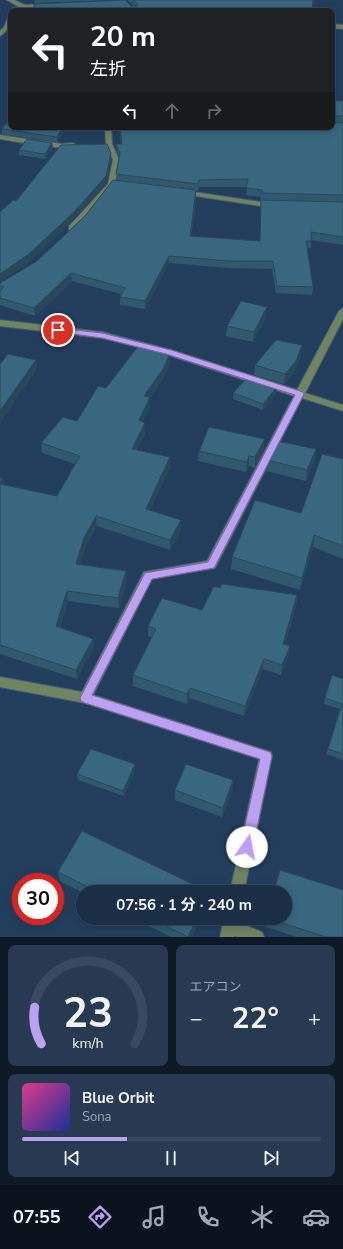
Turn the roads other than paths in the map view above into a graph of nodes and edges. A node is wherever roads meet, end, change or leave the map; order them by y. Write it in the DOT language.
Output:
graph roads {
  1 [pos="10,0"];
  2 [pos="56,6"];
  3 [pos="24,7"];
  4 [pos="20,8"];
  5 [pos="8,24"];
  6 [pos="0,34"];
  7 [pos="108,130"];
  8 [pos="0,137"];
  9 [pos="109,144"];
  10 [pos="78,145"];
  11 [pos="102,145"];
  12 [pos="177,191"];
  13 [pos="284,204"];
  14 [pos="65,235"];
  15 [pos="343,311"];
  16 [pos="0,323"];
  17 [pos="300,394"];
  18 [pos="343,408"];
  19 [pos="0,682"];
  20 [pos="85,698"];
  21 [pos="238,885"];
  22 [pos="229,927"];
  23 [pos="257,937"];
  1 -- 3 [label="street"];
  2 -- 3 [label="street"];
  3 -- 4 [label="street"];
  5 -- 6 [label="street"];
  7 -- 9 [label="street"];
  8 -- 10 [label="street"];
  9 -- 11 [label="street"];
  9 -- 14 [label="street"];
  12 -- 13 [label="street"];
  15 -- 17 [label="street"];
  16 -- 17 [label="street"];
  17 -- 18 [label="street"];
  17 -- 20 [label="street"];
  19 -- 20 [label="street"];
  20 -- 21 [label="street"];
  22 -- 23 [label="street"];
}
